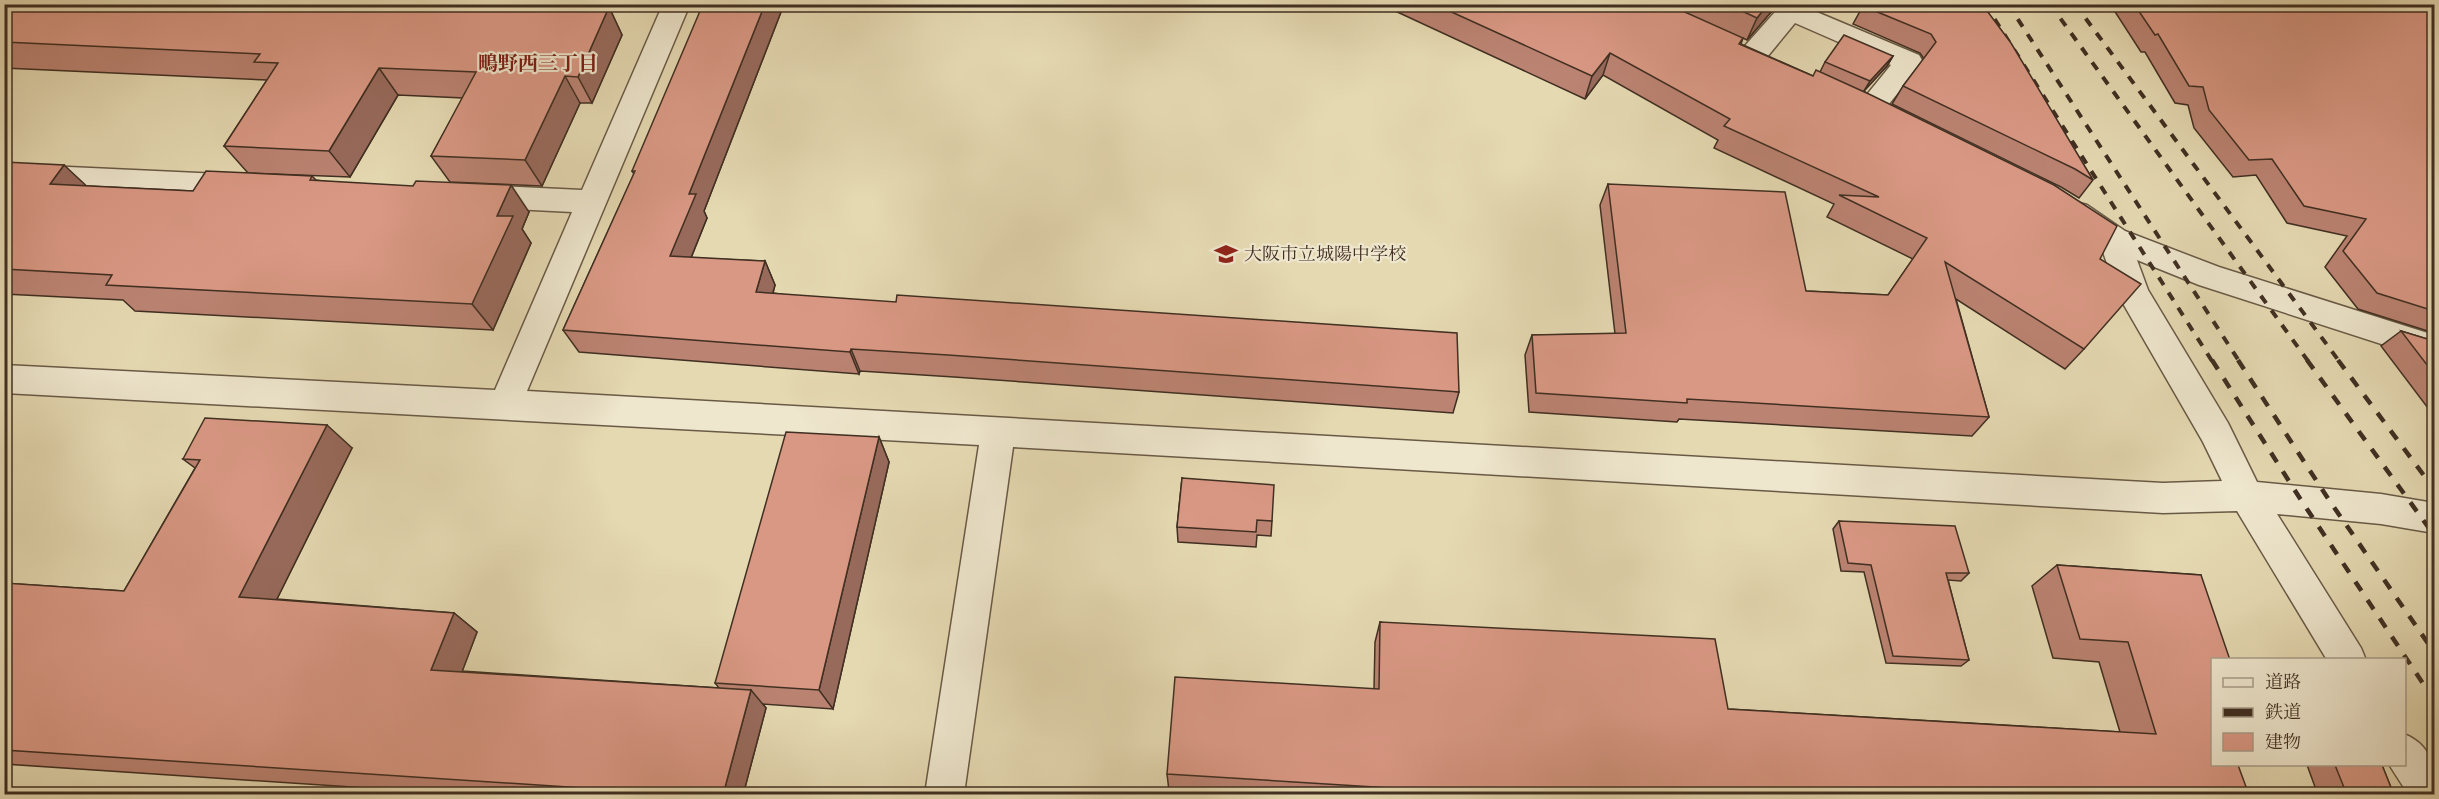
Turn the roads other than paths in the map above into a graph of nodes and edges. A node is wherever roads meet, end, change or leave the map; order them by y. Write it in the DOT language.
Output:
graph roads {
  1 [pos="677,4"];
  2 [pos="1753,55"];
  3 [pos="1842,96"];
  4 [pos="4,175"];
  5 [pos="268,187"];
  6 [pos="448,195"];
  7 [pos="2049,197"];
  8 [pos="591,202"];
  9 [pos="2114,239"];
  10 [pos="2434,348"];
  11 [pos="4,379"];
  12 [pos="506,404"];
  13 [pos="998,434"];
  14 [pos="2246,496"];
  15 [pos="2434,518"];
  16 [pos="2347,658"];
  17 [pos="2406,756"];
  18 [pos="944,795"];
  19 [pos="2430,795"];
  1 -- 8 [label="street"];
  2 -- 3 [label="street"];
  4 -- 5 [label="street"];
  6 -- 8 [label="street"];
  7 -- 9 [label="street"];
  8 -- 12 [label="street"];
  9 -- 10 [label="street"];
  9 -- 14 [label="street"];
  11 -- 12 [label="street"];
  12 -- 13 [label="street"];
  13 -- 14 [label="street"];
  13 -- 18 [label="street"];
  14 -- 15 [label="street"];
  14 -- 16 [label="street"];
  17 -- 19 [label="street"];
}
